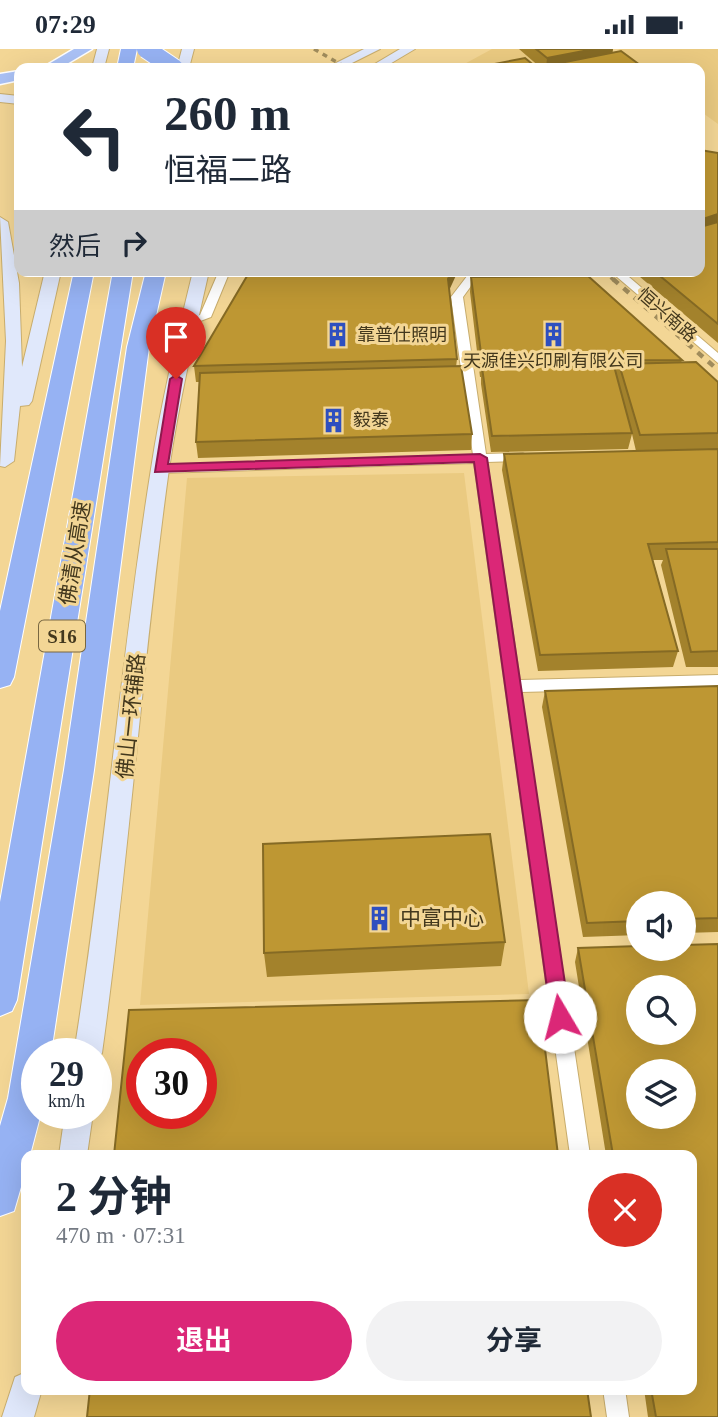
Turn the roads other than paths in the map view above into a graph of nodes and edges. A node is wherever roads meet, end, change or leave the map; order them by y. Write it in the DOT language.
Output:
graph roads {
  1 [pos="85,49"];
  2 [pos="146,49"];
  3 [pos="374,49"];
  4 [pos="409,49"];
  5 [pos="58,63"];
  6 [pos="167,63"];
  7 [pos="343,63"];
  8 [pos="383,63"];
  9 [pos="1,229"];
  10 [pos="52,277"];
  11 [pos="83,277"];
  12 [pos="122,277"];
  13 [pos="155,277"];
  14 [pos="184,277"];
  15 [pos="200,277"];
  16 [pos="223,277"];
  17 [pos="472,277"];
  18 [pos="622,277"];
  19 [pos="191,321"];
  20 [pos="718,359"];
  21 [pos="176,379"];
  22 [pos="533,457"];
  23 [pos="480,458"];
  24 [pos="160,469"];
  25 [pos="3,470"];
  26 [pos="0,677"];
  27 [pos="718,681"];
  28 [pos="513,686"];
  29 [pos="0,1000"];
  30 [pos="90,1038"];
  31 [pos="77,1129"];
  32 [pos="74,1150"];
  33 [pos="579,1150"];
  34 [pos="0,1197"];
  35 [pos="24,1395"];
  36 [pos="37,1395"];
  37 [pos="615,1395"];
  38 [pos="18,1417"];
  39 [pos="35,1417"];
  40 [pos="618,1417"];
  1 -- 5 [label="highway"];
  2 -- 6 [label="highway, bridge"];
  3 -- 7 [label="main road"];
  4 -- 8 [label="main road"];
  9 -- 25 [label="main road"];
  10 -- 25 [label="main road"];
  11 -- 26 [label="highway, S16"];
  12 -- 29 [label="highway, 佛清从高速 / S16"];
  13 -- 34 [label="highway"];
  14 -- 21 [label="main road"];
  15 -- 19 [label="main road"];
  16 -- 19 [label="street"];
  17 -- 23 [label="street"];
  18 -- 20 [label="street, 恒兴南路"];
  19 -- 21 [label="main road"];
  21 -- 24 [label="main road, 佛山一环辅路"];
  22 -- 23 [label="street"];
  23 -- 24 [label="street"];
  23 -- 28 [label="street"];
  24 -- 30 [label="main road, 佛山一环辅路"];
  27 -- 28 [label="street"];
  28 -- 33 [label="street"];
  31 -- 32 [label="main road"];
  35 -- 38 [label="main road"];
  36 -- 39 [label="main road"];
  37 -- 40 [label="street"];
}
